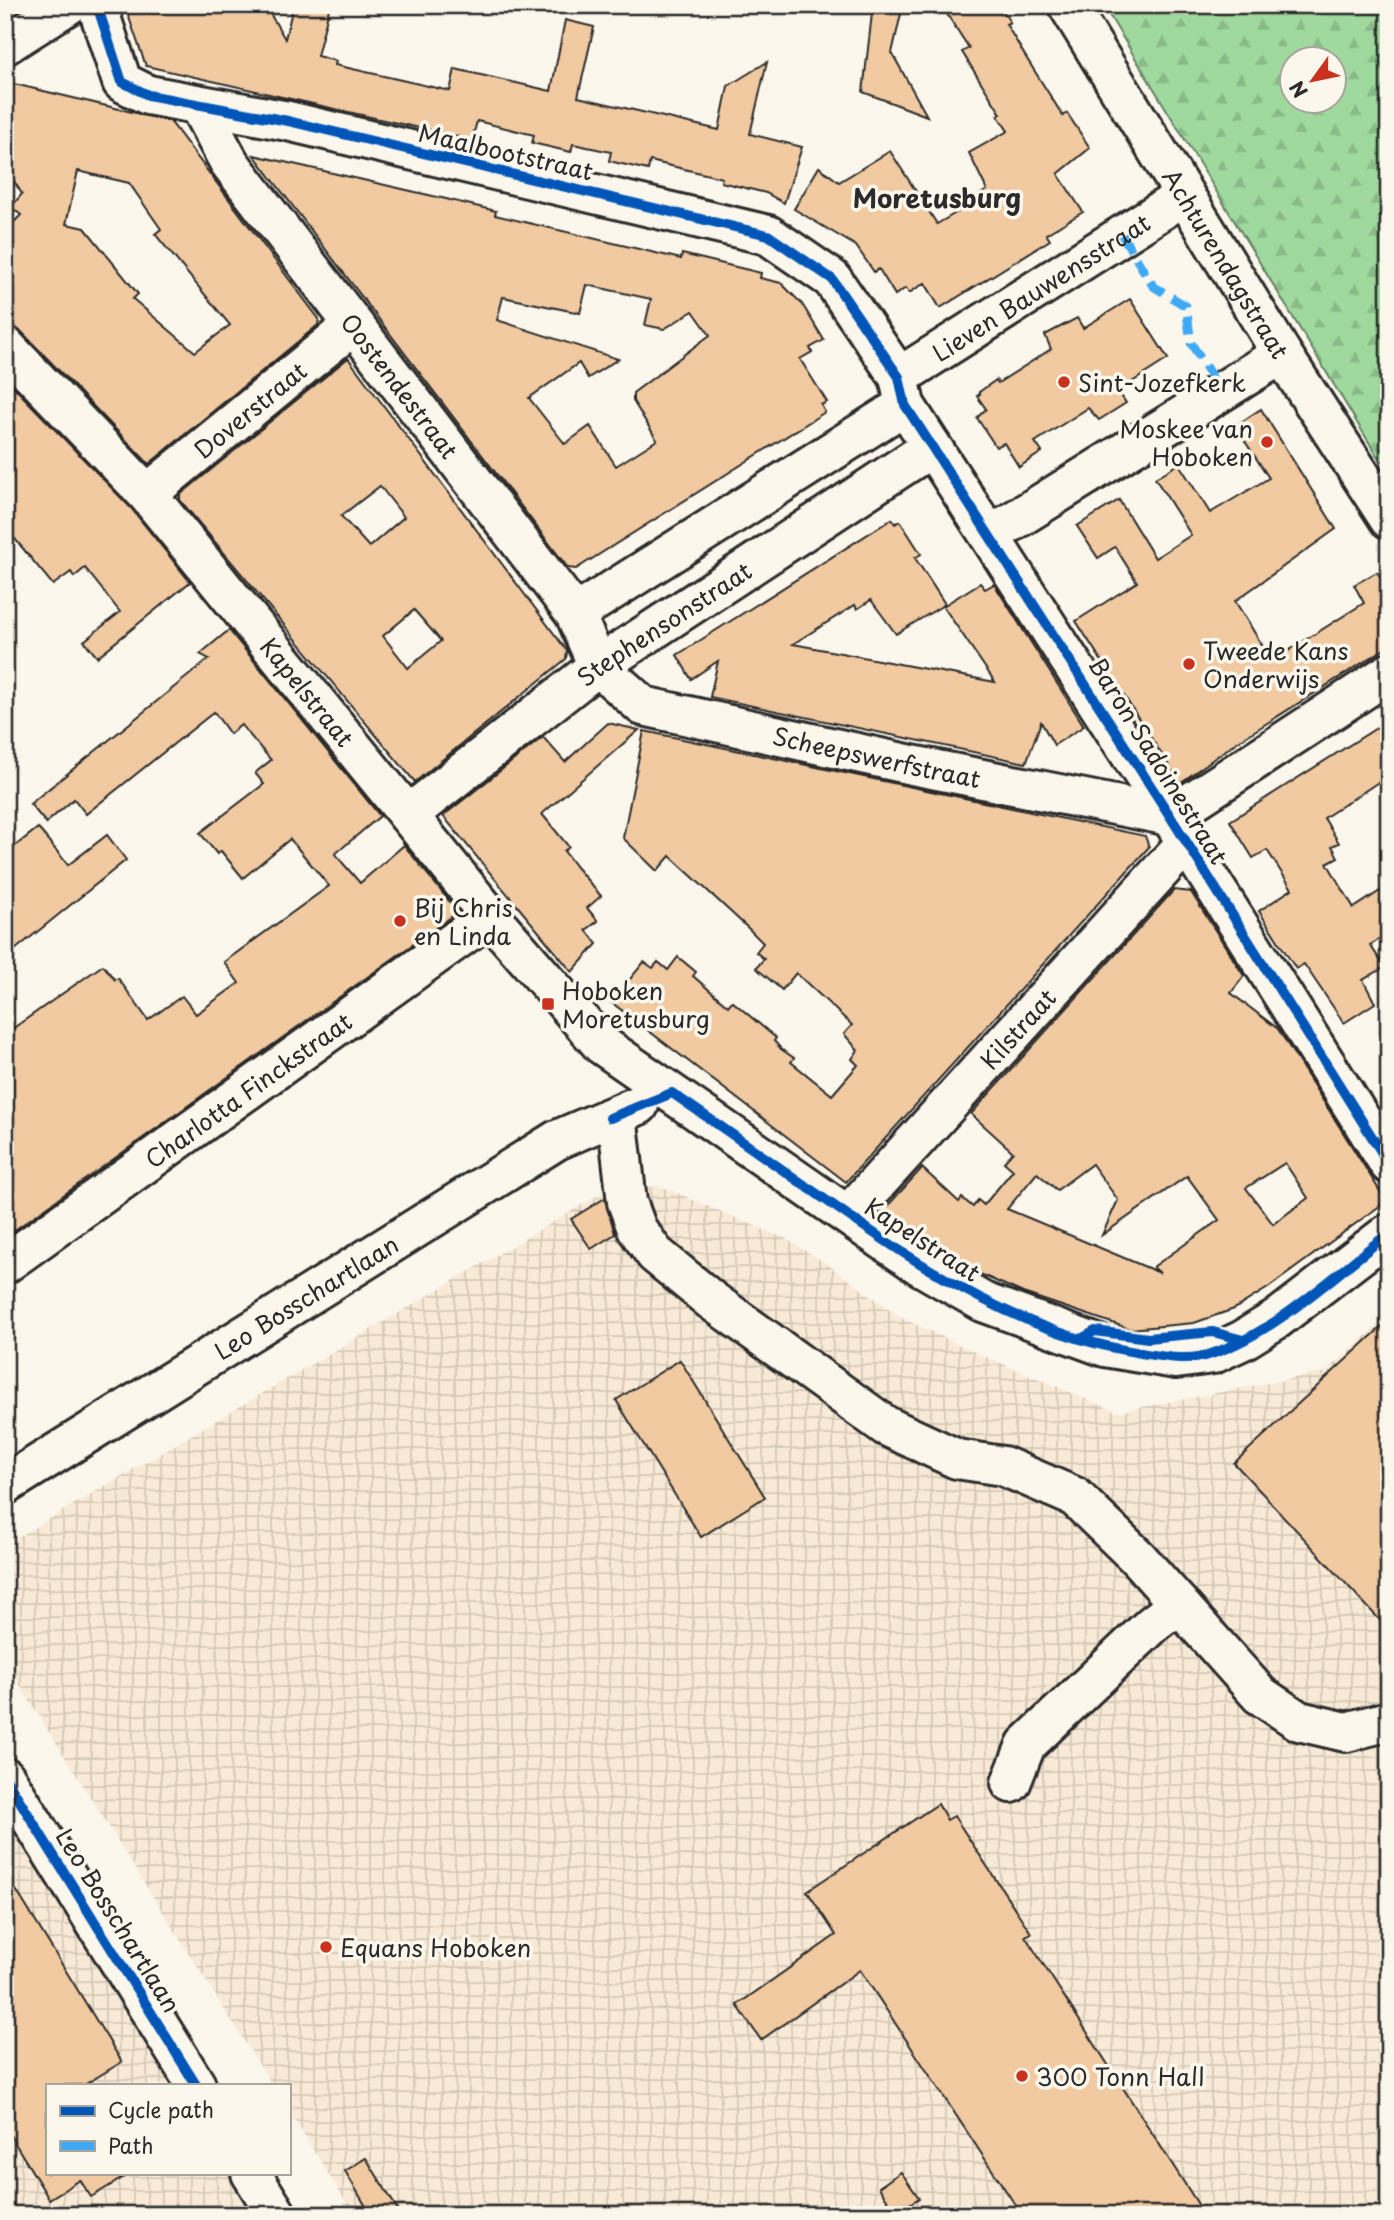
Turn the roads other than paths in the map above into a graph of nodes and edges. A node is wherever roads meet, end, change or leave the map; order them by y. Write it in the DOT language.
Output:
graph roads {
  1 [pos="68,5"];
  2 [pos="97,5"];
  3 [pos="1068,5"];
  4 [pos="5,45"];
  5 [pos="199,106"];
  6 [pos="1184,195"];
  7 [pos="353,325"];
  8 [pos="5,346"];
  9 [pos="1282,354"];
  10 [pos="902,391"];
  11 [pos="932,447"];
  12 [pos="147,494"];
  13 [pos="1389,519"];
  14 [pos="991,535"];
  15 [pos="575,614"];
  16 [pos="598,666"];
  17 [pos="1389,673"];
  18 [pos="408,815"];
  19 [pos="1178,829"];
  20 [pos="490,916"];
  21 [pos="602,1045"];
  22 [pos="672,1093"];
  23 [pos="613,1116"];
  24 [pos="1389,1164"];
  25 [pos="848,1215"];
  26 [pos="1389,1233"];
  27 [pos="5,1264"];
  28 [pos="5,1485"];
  29 [pos="1179,1604"];
  30 [pos="1389,1721"];
  31 [pos="5,1777"];
  32 [pos="1012,1783"];
  33 [pos="195,2084"];
  34 [pos="252,2174"];
  35 [pos="277,2215"];
  1 -- 4 [label="street"];
  2 -- 5 [label="street, Maalbootstraat"];
  3 -- 6 [label="street, Achturendagstraat"];
  5 -- 7 [label="street, Oostendestraat"];
  5 -- 10 [label="street, Maalbootstraat"];
  6 -- 9 [label="street, Achturendagstraat"];
  6 -- 10 [label="street, Lieven Bauwensstraat"];
  7 -- 12 [label="street, Doverstraat"];
  7 -- 15 [label="street, Oostendestraat"];
  8 -- 12 [label="street, Kapelstraat"];
  9 -- 13 [label="street, Achturendagstraat"];
  9 -- 14 [label="street"];
  10 -- 11 [label="street, Baron Sadoinestraat"];
  10 -- 15 [label="street"];
  11 -- 14 [label="street, Baron Sadoinestraat"];
  11 -- 16 [label="street, Stephensonstraat"];
  12 -- 18 [label="street, Kapelstraat"];
  14 -- 19 [label="street, Baron Sadoinestraat"];
  15 -- 16 [label="street, Oostendestraat"];
  16 -- 18 [label="street, Stephensonstraat"];
  16 -- 19 [label="street, Scheepswerfstraat"];
  17 -- 19 [label="street, Kilstraat"];
  18 -- 20 [label="street, Kapelstraat"];
  19 -- 24 [label="street, Baron Sadoinestraat"];
  19 -- 25 [label="street, Kilstraat"];
  20 -- 21 [label="street, Kapelstraat"];
  20 -- 27 [label="street, Charlotta Finckstraat"];
  21 -- 22 [label="street, Kapelstraat"];
  21 -- 23 [label="street"];
  22 -- 23 [label="street"];
  22 -- 25 [label="street, Kapelstraat"];
  23 -- 28 [label="street, Leo Bosschartlaan"];
  23 -- 29 [label="street"];
  25 -- 26 [label="street, Kapelstraat"];
  29 -- 30 [label="street"];
  29 -- 32 [label="street"];
  31 -- 33 [label="street, Leo Bosschartlaan"];
  34 -- 35 [label="street"];
}
